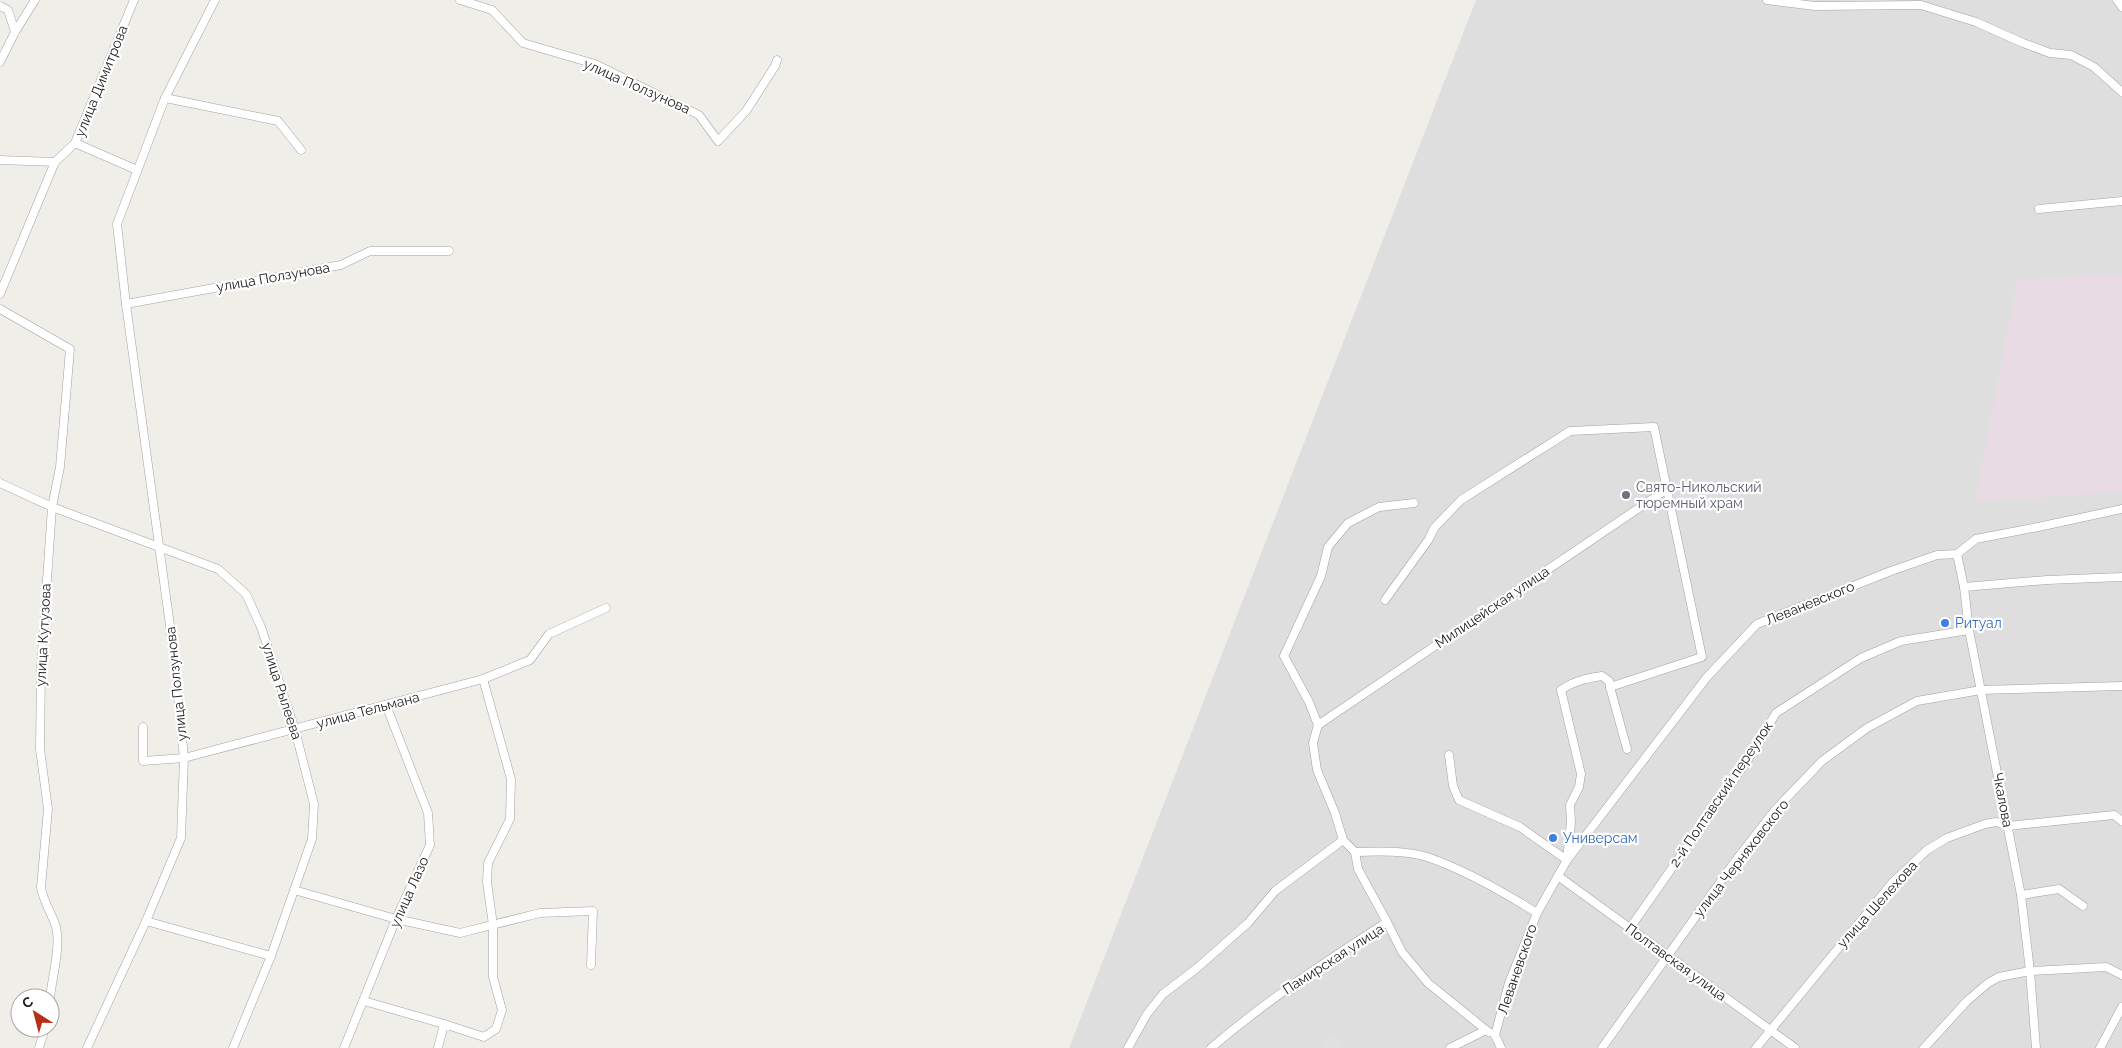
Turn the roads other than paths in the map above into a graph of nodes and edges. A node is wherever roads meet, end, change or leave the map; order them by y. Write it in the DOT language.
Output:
graph roads {
  1 [pos="35,0"];
  2 [pos="134,0"];
  3 [pos="215,0"];
  4 [pos="460,0"];
  5 [pos="1767,0"];
  6 [pos="2117,0"];
  7 [pos="0,6"];
  8 [pos="2122,7"];
  9 [pos="15,32"];
  10 [pos="777,60"];
  11 [pos="0,62"];
  12 [pos="2122,92"];
  13 [pos="165,98"];
  14 [pos="75,143"];
  15 [pos="301,150"];
  16 [pos="0,160"];
  17 [pos="55,162"];
  18 [pos="137,170"];
  19 [pos="2122,201"];
  20 [pos="2040,209"];
  21 [pos="449,250"];
  22 [pos="0,294"];
  23 [pos="126,304"];
  24 [pos="0,309"];
  25 [pos="0,484"];
  26 [pos="1667,489"];
  27 [pos="1414,503"];
  28 [pos="52,508"];
  29 [pos="2122,509"];
  30 [pos="159,548"];
  31 [pos="1958,554"];
  32 [pos="2122,577"];
  33 [pos="1964,587"];
  34 [pos="1385,600"];
  35 [pos="606,608"];
  36 [pos="1969,630"];
  37 [pos="483,679"];
  38 [pos="2122,686"];
  39 [pos="1610,687"];
  40 [pos="1981,690"];
  41 [pos="386,705"];
  42 [pos="1318,725"];
  43 [pos="143,727"];
  44 [pos="295,730"];
  45 [pos="1627,749"];
  46 [pos="1449,756"];
  47 [pos="184,758"];
  48 [pos="2122,821"];
  49 [pos="2008,826"];
  50 [pos="1343,840"];
  51 [pos="1354,852"];
  52 [pos="1566,860"];
  53 [pos="1558,876"];
  54 [pos="294,890"];
  55 [pos="2021,894"];
  56 [pos="2083,906"];
  57 [pos="1537,913"];
  58 [pos="396,919"];
  59 [pos="146,921"];
  60 [pos="1386,922"];
  61 [pos="493,925"];
  62 [pos="1630,928"];
  63 [pos="270,956"];
  64 [pos="1668,957"];
  65 [pos="591,965"];
  66 [pos="2030,971"];
  67 [pos="2122,975"];
  68 [pos="51,988"];
  69 [pos="364,1001"];
  70 [pos="2122,1007"];
  71 [pos="444,1024"];
  72 [pos="1770,1029"];
  73 [pos="1486,1030"];
  74 [pos="1495,1035"];
  75 [pos="87,1048"];
  76 [pos="233,1048"];
  77 [pos="344,1048"];
  78 [pos="438,1048"];
  79 [pos="1128,1048"];
  80 [pos="1211,1048"];
  81 [pos="1450,1048"];
  82 [pos="1501,1048"];
  83 [pos="1602,1048"];
  84 [pos="1756,1048"];
  85 [pos="1795,1048"];
  86 [pos="1924,1048"];
  87 [pos="2036,1048"];
  88 [pos="2100,1048"];
  1 -- 9 [label="street"];
  2 -- 14 [label="street, улица Димитрова"];
  3 -- 13 [label="street, улица Ползунова"];
  4 -- 10 [label="street, улица Ползунова"];
  5 -- 12 [label="street"];
  6 -- 8 [label="street"];
  7 -- 9 [label="street"];
  9 -- 11 [label="street"];
  13 -- 15 [label="street"];
  13 -- 18 [label="street, улица Ползунова"];
  14 -- 17 [label="street, улица Димитрова"];
  14 -- 18 [label="street"];
  16 -- 17 [label="street"];
  17 -- 22 [label="street, улица Димитрова"];
  18 -- 23 [label="street, улица Ползунова"];
  19 -- 20 [label="street"];
  21 -- 23 [label="street, улица Ползунова"];
  23 -- 30 [label="street, улица Ползунова"];
  24 -- 28 [label="street, улица Кутузова"];
  25 -- 28 [label="street, улица Рылеева"];
  26 -- 34 [label="street"];
  26 -- 39 [label="street"];
  26 -- 42 [label="street, Милицейская улица"];
  27 -- 42 [label="street"];
  28 -- 30 [label="street, улица Рылеева"];
  28 -- 68 [label="street, улица Кутузова"];
  29 -- 31 [label="street"];
  30 -- 44 [label="street, улица Рылеева"];
  30 -- 47 [label="street, улица Ползунова"];
  31 -- 33 [label="street, Чкалова"];
  31 -- 52 [label="street, Леваневского"];
  32 -- 33 [label="street"];
  33 -- 36 [label="street, Чкалова"];
  35 -- 37 [label="street, улица Тельмана"];
  36 -- 40 [label="street, Чкалова"];
  36 -- 62 [label="street, 2-й Полтавский переулок"];
  37 -- 41 [label="street, улица Тельмана"];
  37 -- 61 [label="street"];
  38 -- 40 [label="street, улица Черняховского"];
  39 -- 45 [label="street"];
  39 -- 52 [label="street, Леваневского"];
  40 -- 49 [label="street, Чкалова"];
  40 -- 64 [label="street, улица Черняховского"];
  41 -- 44 [label="street, улица Тельмана"];
  41 -- 58 [label="street, улица Лазо"];
  42 -- 50 [label="street"];
  43 -- 47 [label="street, улица Тельмана"];
  44 -- 47 [label="street, улица Тельмана"];
  44 -- 54 [label="street, улица Рылеева"];
  46 -- 52 [label="street"];
  47 -- 59 [label="street, улица Ползунова"];
  48 -- 49 [label="street, улица Шелехова"];
  49 -- 55 [label="street, Чкалова"];
  49 -- 72 [label="street, улица Шелехова"];
  50 -- 51 [label="street"];
  50 -- 79 [label="street"];
  51 -- 57 [label="street"];
  51 -- 60 [label="street"];
  52 -- 53 [label="street, Леваневского"];
  53 -- 57 [label="street, Леваневского"];
  53 -- 62 [label="street, Полтавская улица"];
  54 -- 58 [label="street"];
  54 -- 63 [label="street, улица Рылеева"];
  55 -- 56 [label="street"];
  55 -- 66 [label="street, Чкалова"];
  57 -- 74 [label="street, Леваневского"];
  58 -- 61 [label="street"];
  58 -- 69 [label="street, улица Лазо"];
  59 -- 63 [label="street"];
  59 -- 75 [label="street, улица Ползунова"];
  60 -- 73 [label="street, Памирская улица"];
  60 -- 80 [label="street, Памирская улица"];
  61 -- 65 [label="street"];
  61 -- 71 [label="street"];
  62 -- 64 [label="street, Полтавская улица"];
  63 -- 76 [label="street, улица Рылеева"];
  64 -- 72 [label="street, Полтавская улица"];
  64 -- 83 [label="street, улица Черняховского"];
  66 -- 67 [label="street"];
  66 -- 86 [label="street"];
  66 -- 87 [label="street, Чкалова"];
  69 -- 71 [label="street"];
  69 -- 77 [label="street, улица Лазо"];
  70 -- 88 [label="street"];
  71 -- 78 [label="street"];
  72 -- 84 [label="street, улица Шелехова"];
  72 -- 85 [label="street, Полтавская улица"];
  73 -- 74 [label="street"];
  73 -- 81 [label="street"];
  74 -- 82 [label="street"];
}
